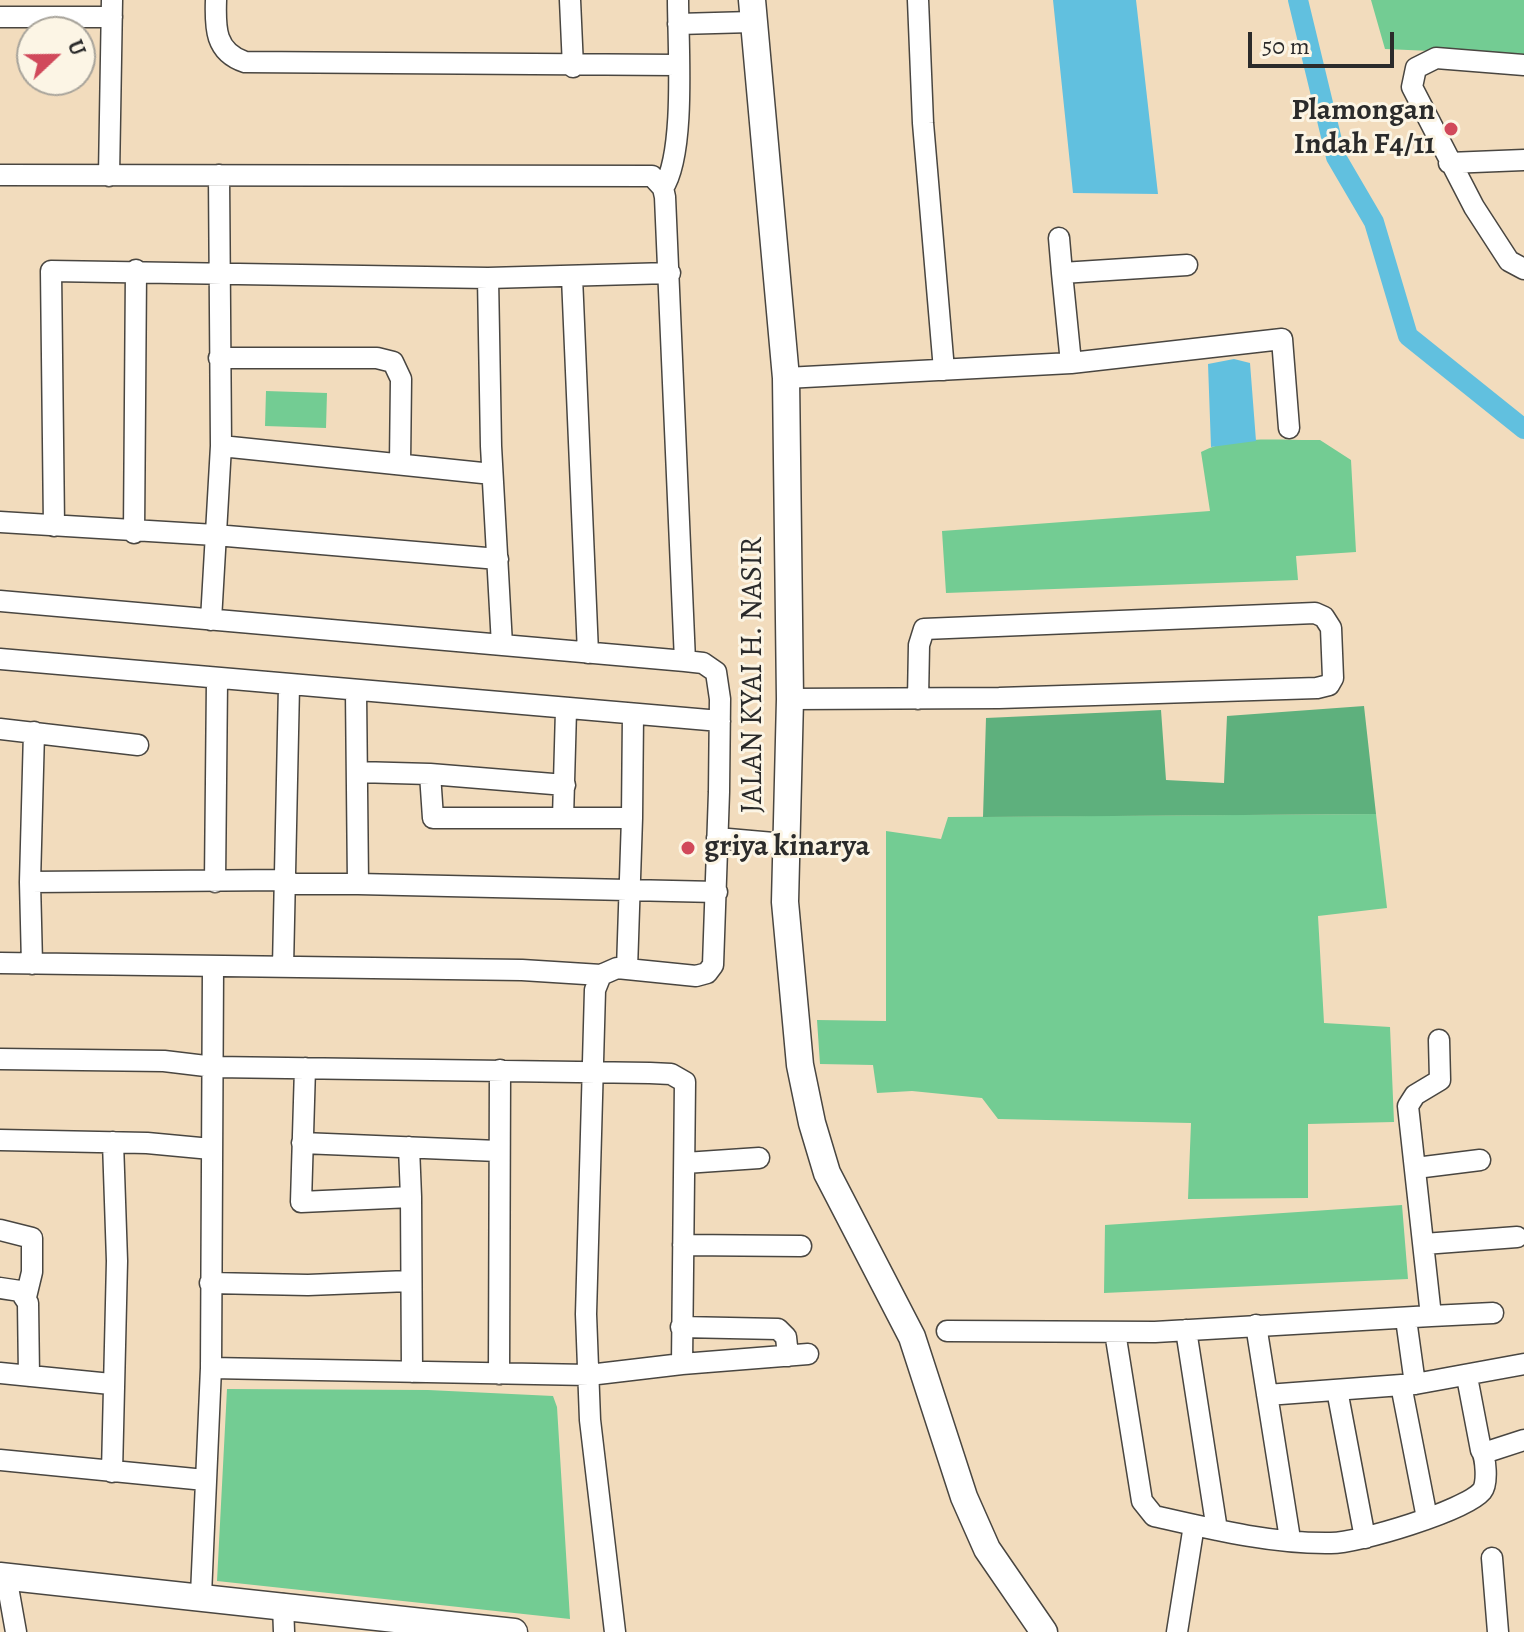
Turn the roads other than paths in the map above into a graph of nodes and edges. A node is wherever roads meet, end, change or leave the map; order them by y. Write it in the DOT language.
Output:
graph roads {
  1 [pos="216,0"];
  2 [pos="570,0"];
  3 [pos="678,0"];
  4 [pos="918,0"];
  5 [pos="112,8"];
  6 [pos="752,11"];
  7 [pos="0,17"];
  8 [pos="678,24"];
  9 [pos="677,65"];
  10 [pos="1524,65"];
  11 [pos="573,67"];
  12 [pos="1524,160"];
  13 [pos="1449,163"];
  14 [pos="0,175"];
  15 [pos="219,175"];
  16 [pos="109,176"];
  17 [pos="663,188"];
  18 [pos="1059,238"];
  19 [pos="1187,265"];
  20 [pos="1524,269"];
  21 [pos="136,270"];
  22 [pos="221,272"];
  23 [pos="670,273"];
  24 [pos="1062,273"];
  25 [pos="572,277"];
  26 [pos="488,278"];
  27 [pos="219,358"];
  28 [pos="1071,363"];
  29 [pos="944,370"];
  30 [pos="786,378"];
  31 [pos="1289,428"];
  32 [pos="221,446"];
  33 [pos="400,464"];
  34 [pos="492,474"];
  35 [pos="0,522"];
  36 [pos="54,526"];
  37 [pos="134,533"];
  38 [pos="215,535"];
  39 [pos="498,559"];
  40 [pos="0,601"];
  41 [pos="211,620"];
  42 [pos="502,645"];
  43 [pos="588,653"];
  44 [pos="0,659"];
  45 [pos="685,661"];
  46 [pos="217,680"];
  47 [pos="289,686"];
  48 [pos="356,692"];
  49 [pos="790,699"];
  50 [pos="918,699"];
  51 [pos="566,710"];
  52 [pos="633,714"];
  53 [pos="720,721"];
  54 [pos="0,729"];
  55 [pos="34,732"];
  56 [pos="138,745"];
  57 [pos="357,772"];
  58 [pos="430,774"];
  59 [pos="565,785"];
  60 [pos="563,818"];
  61 [pos="632,818"];
  62 [pos="717,838"];
  63 [pos="769,842"];
  64 [pos="287,880"];
  65 [pos="30,882"];
  66 [pos="215,882"];
  67 [pos="358,884"];
  68 [pos="630,889"];
  69 [pos="717,892"];
  70 [pos="0,963"];
  71 [pos="32,964"];
  72 [pos="213,967"];
  73 [pos="283,967"];
  74 [pos="627,969"];
  75 [pos="601,975"];
  76 [pos="1439,1040"];
  77 [pos="0,1059"];
  78 [pos="214,1067"];
  79 [pos="305,1068"];
  80 [pos="500,1070"];
  81 [pos="593,1072"];
  82 [pos="0,1140"];
  83 [pos="113,1142"];
  84 [pos="302,1143"];
  85 [pos="409,1147"];
  86 [pos="211,1149"];
  87 [pos="498,1151"];
  88 [pos="759,1158"];
  89 [pos="1480,1160"];
  90 [pos="685,1163"];
  91 [pos="1416,1168"];
  92 [pos="411,1197"];
  93 [pos="0,1230"];
  94 [pos="1517,1237"];
  95 [pos="1424,1244"];
  96 [pos="683,1245"];
  97 [pos="801,1246"];
  98 [pos="409,1281"];
  99 [pos="210,1283"];
  100 [pos="0,1288"];
  101 [pos="26,1297"];
  102 [pos="1493,1313"];
  103 [pos="1431,1316"];
  104 [pos="1406,1319"];
  105 [pos="1256,1325"];
  106 [pos="681,1327"];
  107 [pos="1186,1330"];
  108 [pos="947,1331"];
  109 [pos="1115,1332"];
  110 [pos="682,1364"];
  111 [pos="1524,1364"];
  112 [pos="211,1368"];
  113 [pos="412,1372"];
  114 [pos="0,1373"];
  115 [pos="499,1374"];
  116 [pos="589,1375"];
  117 [pos="29,1376"];
  118 [pos="1467,1377"];
  119 [pos="111,1384"];
  120 [pos="1408,1385"];
  121 [pos="1337,1390"];
  122 [pos="1267,1395"];
  123 [pos="1524,1440"];
  124 [pos="1481,1450"];
  125 [pos="0,1460"];
  126 [pos="112,1472"];
  127 [pos="205,1480"];
  128 [pos="1427,1518"];
  129 [pos="1194,1525"];
  130 [pos="1217,1530"];
  131 [pos="1365,1538"];
  132 [pos="1290,1539"];
  133 [pos="1492,1558"];
  134 [pos="3,1576"];
  135 [pos="201,1595"];
  136 [pos="283,1604"];
  137 [pos="506,1631"];
  138 [pos="16,1632"];
  139 [pos="284,1632"];
  140 [pos="615,1632"];
  141 [pos="1044,1632"];
  142 [pos="1177,1632"];
  143 [pos="1498,1632"];
  1 -- 11 [label="street"];
  2 -- 11 [label="street"];
  3 -- 8 [label="street"];
  4 -- 29 [label="street"];
  5 -- 7 [label="street"];
  5 -- 16 [label="street"];
  6 -- 8 [label="street"];
  6 -- 30 [label="main road, JALAN KYAI H. NASIR"];
  8 -- 9 [label="street"];
  9 -- 11 [label="street"];
  9 -- 17 [label="street"];
  10 -- 13 [label="street"];
  12 -- 13 [label="street"];
  13 -- 20 [label="street"];
  14 -- 16 [label="street"];
  15 -- 16 [label="street"];
  15 -- 17 [label="street"];
  15 -- 22 [label="street"];
  17 -- 23 [label="street"];
  18 -- 24 [label="street"];
  19 -- 24 [label="street"];
  21 -- 22 [label="street"];
  21 -- 36 [label="street"];
  21 -- 37 [label="street"];
  22 -- 26 [label="street"];
  22 -- 27 [label="street"];
  23 -- 25 [label="street"];
  23 -- 45 [label="street"];
  24 -- 28 [label="street"];
  25 -- 26 [label="street"];
  25 -- 43 [label="street"];
  26 -- 34 [label="street"];
  27 -- 32 [label="street"];
  27 -- 33 [label="street"];
  28 -- 29 [label="street"];
  28 -- 31 [label="street"];
  29 -- 30 [label="street"];
  30 -- 49 [label="main road, JALAN KYAI H. NASIR"];
  32 -- 33 [label="street"];
  32 -- 38 [label="street"];
  33 -- 34 [label="street"];
  34 -- 39 [label="street"];
  35 -- 36 [label="street"];
  36 -- 37 [label="street"];
  37 -- 38 [label="street"];
  38 -- 39 [label="street"];
  38 -- 41 [label="street"];
  39 -- 42 [label="street"];
  40 -- 41 [label="street"];
  41 -- 42 [label="street"];
  42 -- 43 [label="street"];
  43 -- 45 [label="street"];
  44 -- 46 [label="street"];
  45 -- 53 [label="street"];
  46 -- 47 [label="street"];
  46 -- 66 [label="street"];
  47 -- 48 [label="street"];
  47 -- 64 [label="street"];
  48 -- 51 [label="street"];
  48 -- 57 [label="street"];
  49 -- 50 [label="street"];
  49 -- 63 [label="main road, JALAN KYAI H. NASIR"];
  50 -- 50 [label="street"];
  51 -- 52 [label="street"];
  51 -- 59 [label="street"];
  52 -- 53 [label="street"];
  52 -- 61 [label="street"];
  53 -- 62 [label="street"];
  54 -- 55 [label="street"];
  55 -- 56 [label="street"];
  55 -- 65 [label="street"];
  57 -- 58 [label="street"];
  57 -- 67 [label="street"];
  58 -- 59 [label="street"];
  58 -- 60 [label="street"];
  59 -- 60 [label="street"];
  60 -- 61 [label="street"];
  61 -- 68 [label="street"];
  62 -- 63 [label="street"];
  62 -- 69 [label="street"];
  63 -- 141 [label="main road, JALAN KYAI H. NASIR"];
  64 -- 66 [label="street"];
  64 -- 67 [label="street"];
  64 -- 73 [label="street"];
  65 -- 66 [label="street"];
  65 -- 71 [label="street"];
  67 -- 68 [label="street"];
  68 -- 69 [label="street"];
  68 -- 74 [label="street"];
  69 -- 74 [label="street"];
  70 -- 71 [label="street"];
  71 -- 72 [label="street"];
  72 -- 73 [label="street"];
  72 -- 78 [label="street"];
  73 -- 75 [label="street"];
  74 -- 75 [label="street"];
  75 -- 81 [label="street"];
  76 -- 91 [label="street"];
  77 -- 78 [label="street"];
  78 -- 79 [label="street"];
  78 -- 86 [label="street"];
  79 -- 80 [label="street"];
  79 -- 84 [label="street"];
  80 -- 81 [label="street"];
  80 -- 87 [label="street"];
  81 -- 90 [label="street"];
  81 -- 116 [label="street"];
  82 -- 83 [label="street"];
  83 -- 86 [label="street"];
  83 -- 119 [label="street"];
  84 -- 85 [label="street"];
  84 -- 92 [label="street"];
  85 -- 87 [label="street"];
  85 -- 92 [label="street"];
  86 -- 99 [label="street"];
  87 -- 115 [label="street"];
  88 -- 90 [label="street"];
  89 -- 91 [label="street"];
  90 -- 96 [label="street"];
  91 -- 95 [label="street"];
  92 -- 98 [label="street"];
  93 -- 101 [label="street"];
  94 -- 95 [label="street"];
  95 -- 103 [label="street"];
  96 -- 97 [label="street"];
  96 -- 106 [label="street"];
  98 -- 99 [label="street"];
  98 -- 113 [label="street"];
  99 -- 112 [label="street"];
  100 -- 101 [label="street"];
  101 -- 117 [label="street"];
  102 -- 103 [label="street"];
  103 -- 104 [label="street"];
  104 -- 105 [label="street"];
  104 -- 120 [label="street"];
  105 -- 107 [label="street"];
  105 -- 122 [label="street"];
  106 -- 110 [label="street"];
  106 -- 110 [label="street"];
  107 -- 109 [label="street"];
  107 -- 130 [label="street"];
  108 -- 109 [label="street"];
  109 -- 129 [label="street"];
  110 -- 116 [label="street"];
  111 -- 118 [label="street"];
  112 -- 113 [label="street"];
  112 -- 127 [label="street"];
  113 -- 115 [label="street"];
  114 -- 117 [label="street"];
  115 -- 116 [label="street"];
  116 -- 140 [label="street"];
  117 -- 119 [label="street"];
  118 -- 120 [label="street"];
  118 -- 124 [label="street"];
  119 -- 126 [label="street"];
  120 -- 121 [label="street"];
  120 -- 128 [label="street"];
  121 -- 122 [label="street"];
  121 -- 131 [label="street"];
  122 -- 132 [label="street"];
  123 -- 124 [label="street"];
  124 -- 128 [label="street"];
  125 -- 126 [label="street"];
  126 -- 127 [label="street"];
  127 -- 135 [label="street"];
  128 -- 131 [label="street"];
  129 -- 130 [label="street"];
  129 -- 142 [label="street"];
  130 -- 132 [label="street"];
  131 -- 132 [label="street"];
  133 -- 143 [label="street"];
  134 -- 135 [label="main road"];
  134 -- 138 [label="street"];
  135 -- 136 [label="main road"];
  136 -- 137 [label="main road"];
  136 -- 139 [label="street"];
}
